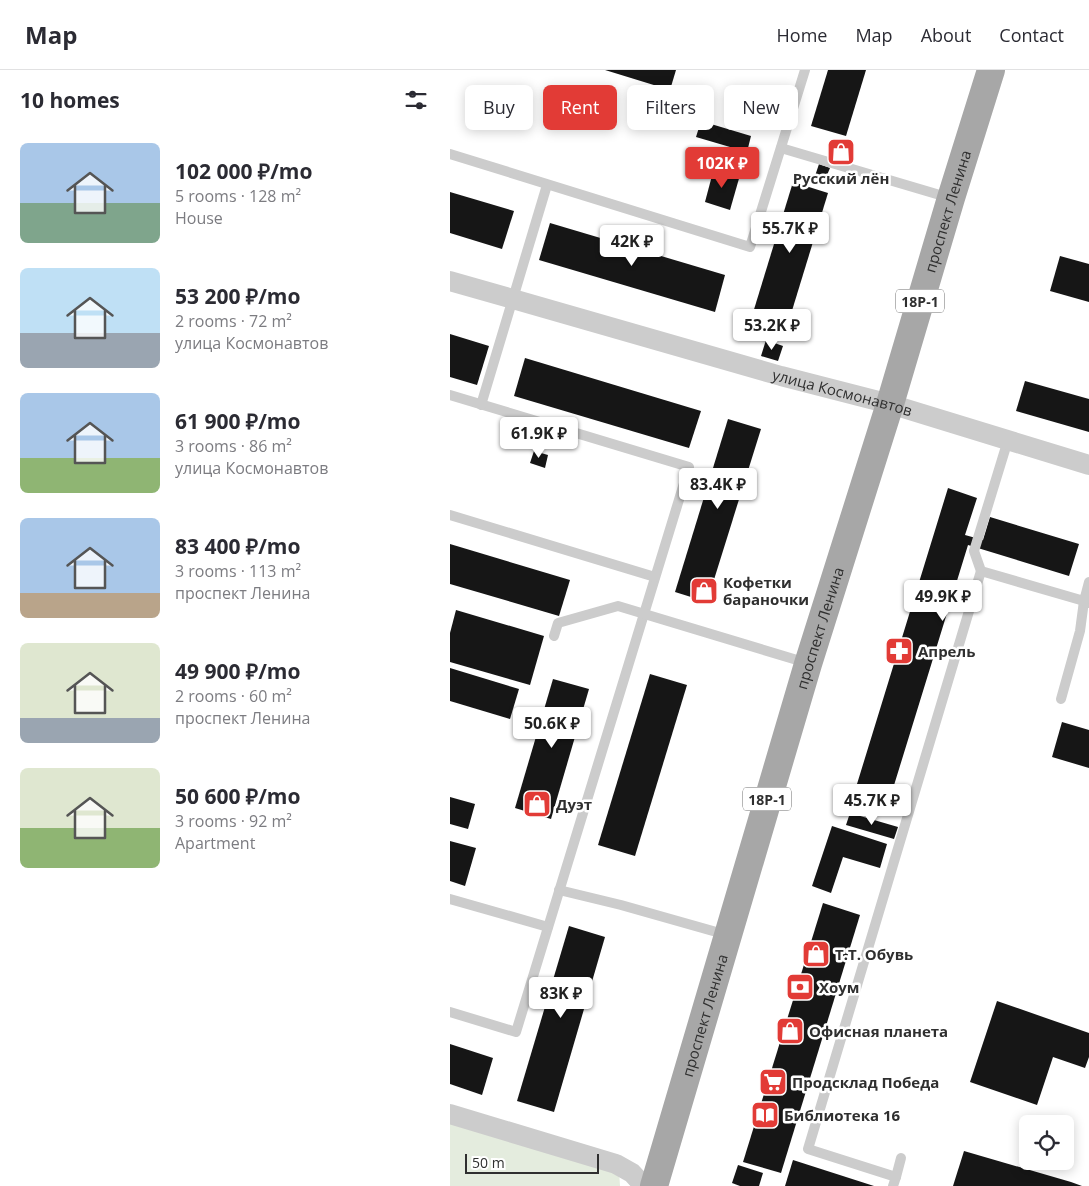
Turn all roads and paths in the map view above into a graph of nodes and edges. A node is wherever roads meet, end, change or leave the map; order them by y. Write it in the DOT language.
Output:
graph roads {
  1 [pos="805,70"];
  2 [pos="991,70"];
  3 [pos="780,148"];
  4 [pos="450,154"];
  5 [pos="547,185"];
  6 [pos="951,198"];
  7 [pos="450,281"];
  8 [pos="513,300"];
  9 [pos="450,395"];
  10 [pos="890,404"];
  11 [pos="481,405"];
  12 [pos="1008,440"];
  13 [pos="1089,465"];
  14 [pos="450,515"];
  15 [pos="981,571"];
  16 [pos="655,577"];
  17 [pos="1089,582"];
  18 [pos="1086,602"];
  19 [pos="644,614"];
  20 [pos="554,636"];
  21 [pos="808,664"];
  22 [pos="1061,698"];
  23 [pos="559,890"];
  24 [pos="450,899"];
  25 [pos="548,927"];
  26 [pos="727,935"];
  27 [pos="450,1012"];
  28 [pos="450,1114"];
  29 [pos="901,1158"];
  30 [pos="894,1182"];
  31 [pos="644,1186"];
  32 [pos="654,1186"];
  1 -- 3 [label="lane"];
  2 -- 6 [label="main road, проспект Ленина / 18Р-1"];
  3 -- 5 [label="lane"];
  3 -- 6 [label="lane"];
  4 -- 5 [label="lane"];
  5 -- 8 [label="lane"];
  6 -- 10 [label="main road, проспект Ленина / 18Р-1"];
  7 -- 8 [label="street, улица Космонавтов"];
  8 -- 10 [label="street, улица Космонавтов"];
  8 -- 11 [label="lane"];
  9 -- 11 [label="lane"];
  10 -- 12 [label="street, улица Космонавтов"];
  10 -- 21 [label="main road, проспект Ленина / 18Р-1"];
  11 -- 16 [label="lane"];
  12 -- 13 [label="street, улица Космонавтов"];
  12 -- 15 [label="lane"];
  14 -- 16 [label="lane"];
  15 -- 18 [label="lane"];
  15 -- 30 [label="lane"];
  16 -- 19 [label="lane"];
  17 -- 18 [label="lane"];
  18 -- 22 [label="lane"];
  19 -- 20 [label="lane"];
  19 -- 21 [label="lane"];
  19 -- 23 [label="lane"];
  21 -- 26 [label="main road, проспект Ленина / 18Р-1"];
  23 -- 25 [label="lane"];
  23 -- 26 [label="lane"];
  24 -- 25 [label="lane"];
  25 -- 27 [label="lane"];
  26 -- 32 [label="main road, проспект Ленина / 18Р-1"];
  28 -- 31 [label="street"];
  29 -- 30 [label="lane"];
}
